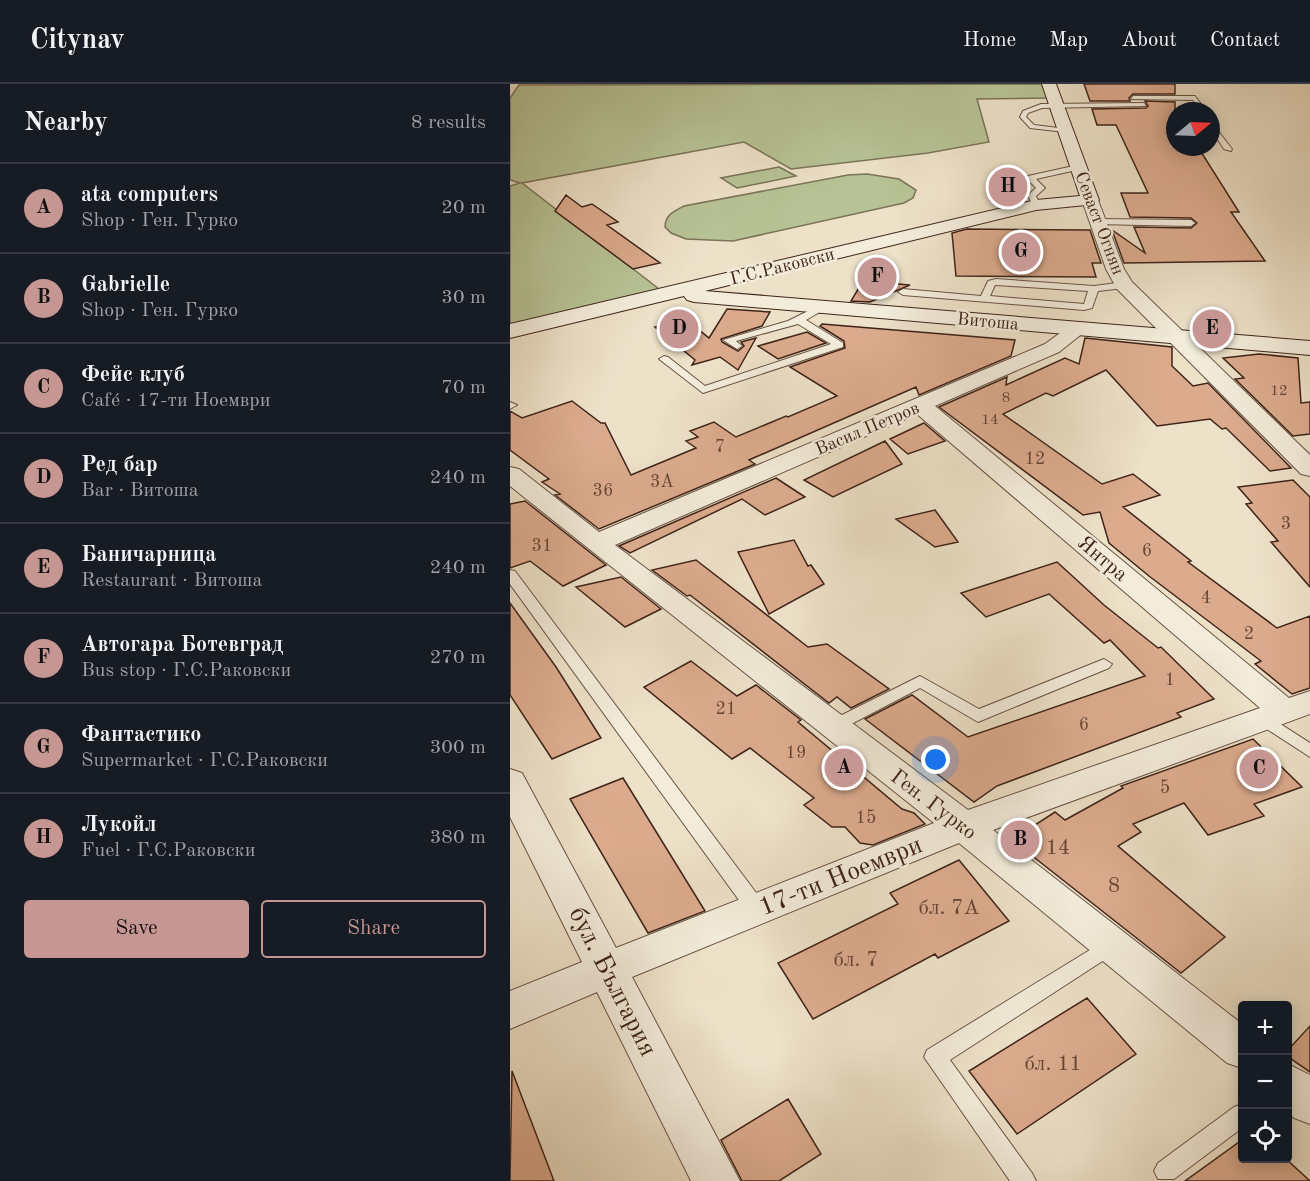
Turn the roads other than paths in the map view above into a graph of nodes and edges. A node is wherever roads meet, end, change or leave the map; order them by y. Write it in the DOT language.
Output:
graph roads {
  1 [pos="1049,84"];
  2 [pos="1197,102"];
  3 [pos="1056,105"];
  4 [pos="1092,105"];
  5 [pos="1144,105"];
  6 [pos="1065,130"];
  7 [pos="1220,137"];
  8 [pos="1228,149"];
  9 [pos="1078,167"];
  10 [pos="1090,200"];
  11 [pos="1036,205"];
  12 [pos="1098,222"];
  13 [pos="1191,223"];
  14 [pos="1124,285"];
  15 [pos="1094,289"];
  16 [pos="903,292"];
  17 [pos="665,294"];
  18 [pos="984,299"];
  19 [pos="822,307"];
  20 [pos="799,320"];
  21 [pos="1078,328"];
  22 [pos="510,331"];
  23 [pos="1179,337"];
  24 [pos="737,346"];
  25 [pos="1310,348"];
  26 [pos="664,359"];
  27 [pos="920,405"];
  28 [pos="1310,470"];
  29 [pos="510,474"];
  30 [pos="596,543"];
  31 [pos="510,574"];
  32 [pos="1104,664"];
  33 [pos="1287,711"];
  34 [pos="832,727"];
  35 [pos="1310,751"];
  36 [pos="510,782"];
  37 [pos="963,826"];
  38 [pos="756,908"];
  39 [pos="1111,945"];
  40 [pos="608,970"];
  41 [pos="510,1010"];
  42 [pos="1238,1047"];
  43 [pos="1292,1089"];
  44 [pos="1310,1103"];
  45 [pos="1238,1118"];
  46 [pos="1166,1171"];
  47 [pos="716,1181"];
  48 [pos="1024,1181"];
  1 -- 3 [label="street, Севаст Огнян"];
  2 -- 4 [label="lane"];
  3 -- 4 [label="lane"];
  3 -- 6 [label="street, Севаст Огнян"];
  3 -- 6 [label="lane"];
  4 -- 5 [label="lane"];
  6 -- 9 [label="street, Севаст Огнян"];
  7 -- 8 [label="lane"];
  9 -- 10 [label="street, Севаст Огнян"];
  9 -- 11 [label="lane"];
  10 -- 11 [label="street, Г.С.Раковски"];
  10 -- 12 [label="street, Севаст Огнян"];
  11 -- 17 [label="street, Г.С.Раковски"];
  12 -- 13 [label="lane"];
  12 -- 14 [label="street, Севаст Огнян"];
  14 -- 15 [label="lane"];
  14 -- 23 [label="street, Севаст Огнян"];
  15 -- 18 [label="lane"];
  15 -- 18 [label="lane"];
  16 -- 18 [label="lane"];
  17 -- 19 [label="street, Витоша"];
  17 -- 22 [label="street, Г.С.Раковски"];
  19 -- 20 [label="lane"];
  19 -- 21 [label="street, Витоша"];
  20 -- 24 [label="lane"];
  20 -- 26 [label="lane"];
  21 -- 23 [label="street, Витоша"];
  21 -- 27 [label="street, Васил Петров"];
  23 -- 25 [label="street, Витоша"];
  23 -- 28 [label="street, Севаст Огнян"];
  27 -- 30 [label="street, Васил Петров"];
  27 -- 33 [label="street, Янтра"];
  29 -- 30 [label="street, Ген. Гурко"];
  30 -- 34 [label="street, Ген. Гурко"];
  31 -- 38 [label="lane"];
  32 -- 34 [label="lane"];
  33 -- 35 [label="lane"];
  33 -- 37 [label="street, 17-ти Ноември"];
  34 -- 37 [label="street, Ген. Гурко"];
  36 -- 40 [label="street, бул. България"];
  37 -- 38 [label="street, 17-ти Ноември"];
  37 -- 39 [label="street, Ген. Гурко"];
  38 -- 40 [label="street, 17-ти Ноември"];
  39 -- 42 [label="street, Ген. Гурко"];
  39 -- 48 [label="lane"];
  40 -- 41 [label="street, 17-ти Ноември"];
  40 -- 47 [label="street, бул. България"];
  43 -- 44 [label="street"];
  45 -- 46 [label="lane"];
}
